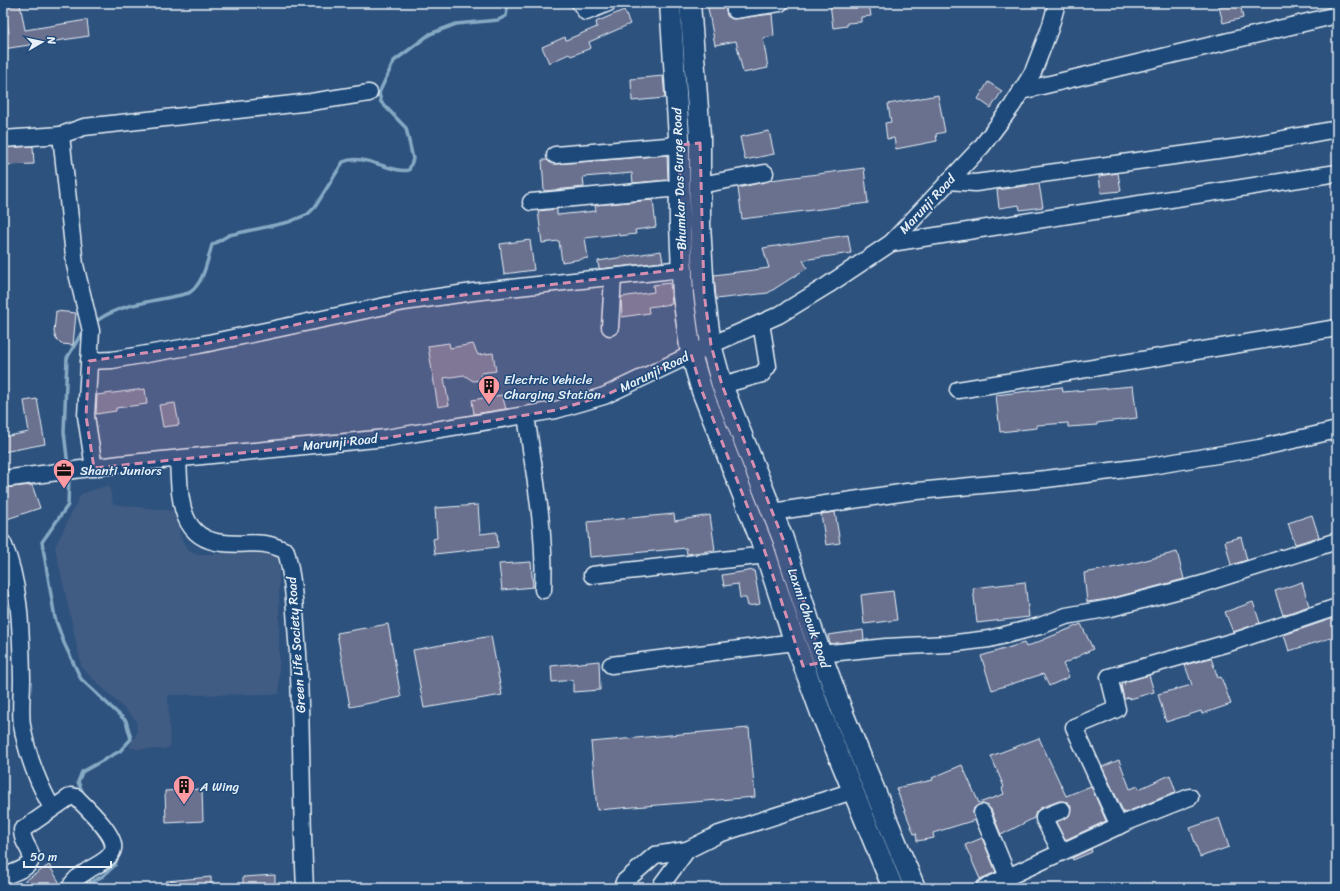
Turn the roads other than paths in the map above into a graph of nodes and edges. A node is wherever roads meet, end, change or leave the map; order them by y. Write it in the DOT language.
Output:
graph roads {
  1 [pos="580,3"];
  2 [pos="608,3"];
  3 [pos="670,3"];
  4 [pos="690,3"];
  5 [pos="734,3"];
  6 [pos="780,3"];
  7 [pos="1057,3"];
  8 [pos="1337,15"];
  9 [pos="1021,91"];
  10 [pos="369,93"];
  11 [pos="1337,129"];
  12 [pos="61,135"];
  13 [pos="3,139"];
  14 [pos="700,144"];
  15 [pos="679,145"];
  16 [pos="555,155"];
  17 [pos="765,173"];
  18 [pos="1337,173"];
  19 [pos="949,181"];
  20 [pos="700,186"];
  21 [pos="679,188"];
  22 [pos="531,202"];
  23 [pos="891,243"];
  24 [pos="682,270"];
  25 [pos="613,277"];
  26 [pos="761,323"];
  27 [pos="610,327"];
  28 [pos="1337,328"];
  29 [pos="711,345"];
  30 [pos="691,354"];
  31 [pos="89,361"];
  32 [pos="722,385"];
  33 [pos="958,390"];
  34 [pos="526,415"];
  35 [pos="1337,430"];
  36 [pos="178,459"];
  37 [pos="87,468"];
  38 [pos="3,479"];
  39 [pos="772,512"];
  40 [pos="1337,541"];
  41 [pos="3,543"];
  42 [pos="766,555"];
  43 [pos="592,575"];
  44 [pos="543,590"];
  45 [pos="1337,607"];
  46 [pos="795,642"];
  47 [pos="823,658"];
  48 [pos="611,665"];
  49 [pos="803,666"];
  50 [pos="853,791"];
  51 [pos="1190,797"];
  52 [pos="52,808"];
  53 [pos="1062,810"];
  54 [pos="982,813"];
  55 [pos="1119,826"];
  56 [pos="687,850"];
  57 [pos="1061,852"];
  58 [pos="3,877"];
  59 [pos="1008,877"];
  60 [pos="662,884"];
  61 [pos="70,888"];
  62 [pos="305,888"];
  63 [pos="622,888"];
  64 [pos="893,888"];
  65 [pos="916,888"];
  66 [pos="984,888"];
  1 -- 2 [label="street"];
  3 -- 15 [label="main road, Bhumkar Das Gurge Road"];
  4 -- 14 [label="main road, Bhumkar Das Gurge Road"];
  5 -- 6 [label="street"];
  7 -- 9 [label="street, Marunji Road"];
  8 -- 9 [label="street"];
  9 -- 19 [label="street, Marunji Road"];
  10 -- 12 [label="street"];
  11 -- 19 [label="street"];
  12 -- 13 [label="street"];
  12 -- 31 [label="street"];
  14 -- 15 [label="main road"];
  14 -- 20 [label="main road, Bhumkar Das Gurge Road"];
  15 -- 16 [label="street"];
  15 -- 21 [label="main road, Bhumkar Das Gurge Road"];
  17 -- 20 [label="street"];
  18 -- 23 [label="street"];
  19 -- 23 [label="street, Marunji Road"];
  20 -- 29 [label="main road, Bhumkar Das Gurge Road"];
  21 -- 22 [label="street"];
  21 -- 24 [label="main road, Bhumkar Das Gurge Road"];
  23 -- 26 [label="street, Marunji Road"];
  24 -- 25 [label="street"];
  24 -- 30 [label="main road, Bhumkar Das Gurge Road"];
  25 -- 27 [label="street"];
  25 -- 31 [label="street"];
  26 -- 29 [label="street, Marunji Road"];
  26 -- 32 [label="street"];
  28 -- 33 [label="street"];
  29 -- 30 [label="street, Marunji Road"];
  29 -- 32 [label="main road, Laxmi Chowk Road"];
  30 -- 34 [label="street, Marunji Road"];
  30 -- 42 [label="main road, Laxmi Chowk Road"];
  31 -- 37 [label="street"];
  32 -- 39 [label="main road, Laxmi Chowk Road"];
  34 -- 36 [label="street, Marunji Road"];
  34 -- 44 [label="street"];
  35 -- 39 [label="street"];
  36 -- 37 [label="street, Marunji Road"];
  36 -- 62 [label="street, Green Life Society Road"];
  37 -- 38 [label="street, Marunji Road"];
  39 -- 47 [label="main road, Laxmi Chowk Road"];
  40 -- 47 [label="street"];
  41 -- 52 [label="street"];
  42 -- 43 [label="street"];
  42 -- 46 [label="main road, Laxmi Chowk Road"];
  45 -- 55 [label="street"];
  46 -- 48 [label="street"];
  46 -- 49 [label="main road, Laxmi Chowk Road"];
  47 -- 49 [label="main road"];
  47 -- 65 [label="main road, Laxmi Chowk Road"];
  49 -- 50 [label="main road, Laxmi Chowk Road"];
  50 -- 56 [label="street"];
  50 -- 64 [label="main road, Laxmi Chowk Road"];
  51 -- 55 [label="street"];
  52 -- 58 [label="street"];
  52 -- 61 [label="street"];
  53 -- 57 [label="street"];
  54 -- 59 [label="street"];
  55 -- 57 [label="street"];
  56 -- 60 [label="street"];
  56 -- 63 [label="street"];
  57 -- 59 [label="street"];
  59 -- 66 [label="street"];
}
